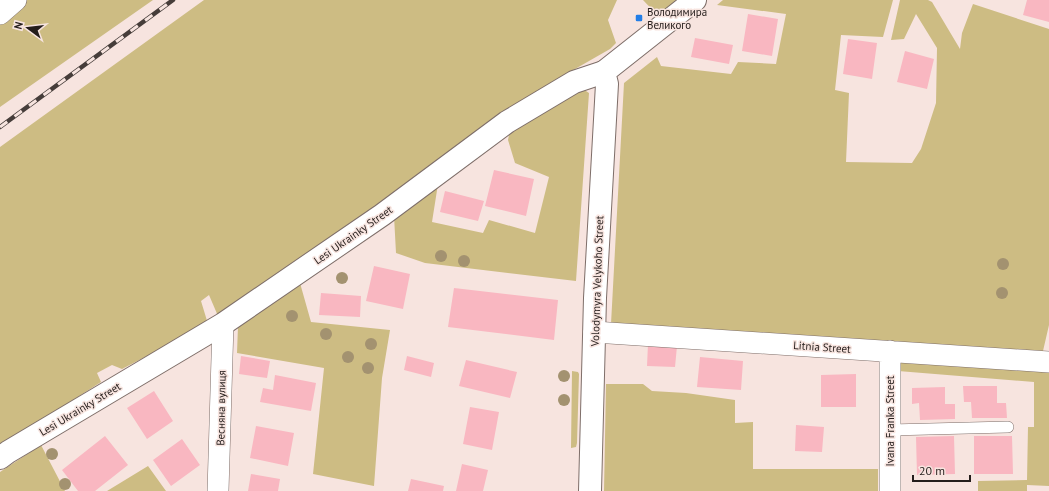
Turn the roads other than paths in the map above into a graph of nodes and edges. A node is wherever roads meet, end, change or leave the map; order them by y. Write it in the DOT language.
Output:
graph roads {
  1 [pos="16,0"];
  2 [pos="695,0"];
  3 [pos="0,14"];
  4 [pos="604,72"];
  5 [pos="222,324"];
  6 [pos="594,332"];
  7 [pos="890,352"];
  8 [pos="1049,362"];
  9 [pos="1008,427"];
  10 [pos="890,430"];
  11 [pos="0,458"];
  12 [pos="218,491"];
  13 [pos="590,491"];
  14 [pos="890,491"];
  1 -- 3 [label="street"];
  2 -- 4 [label="street, Lesi Ukrainky Street"];
  4 -- 5 [label="street, Lesi Ukrainky Street"];
  4 -- 6 [label="street, Volodymyra Velykoho Street"];
  5 -- 11 [label="street, Lesi Ukrainky Street"];
  5 -- 12 [label="street, Весняна вулиця"];
  6 -- 7 [label="street, Litnia Street"];
  6 -- 13 [label="street, Volodymyra Velykoho Street"];
  7 -- 8 [label="street, Litnia Street"];
  7 -- 10 [label="street, Ivana Franka Street"];
  9 -- 10 [label="lane"];
  10 -- 14 [label="street, Ivana Franka Street"];
}
